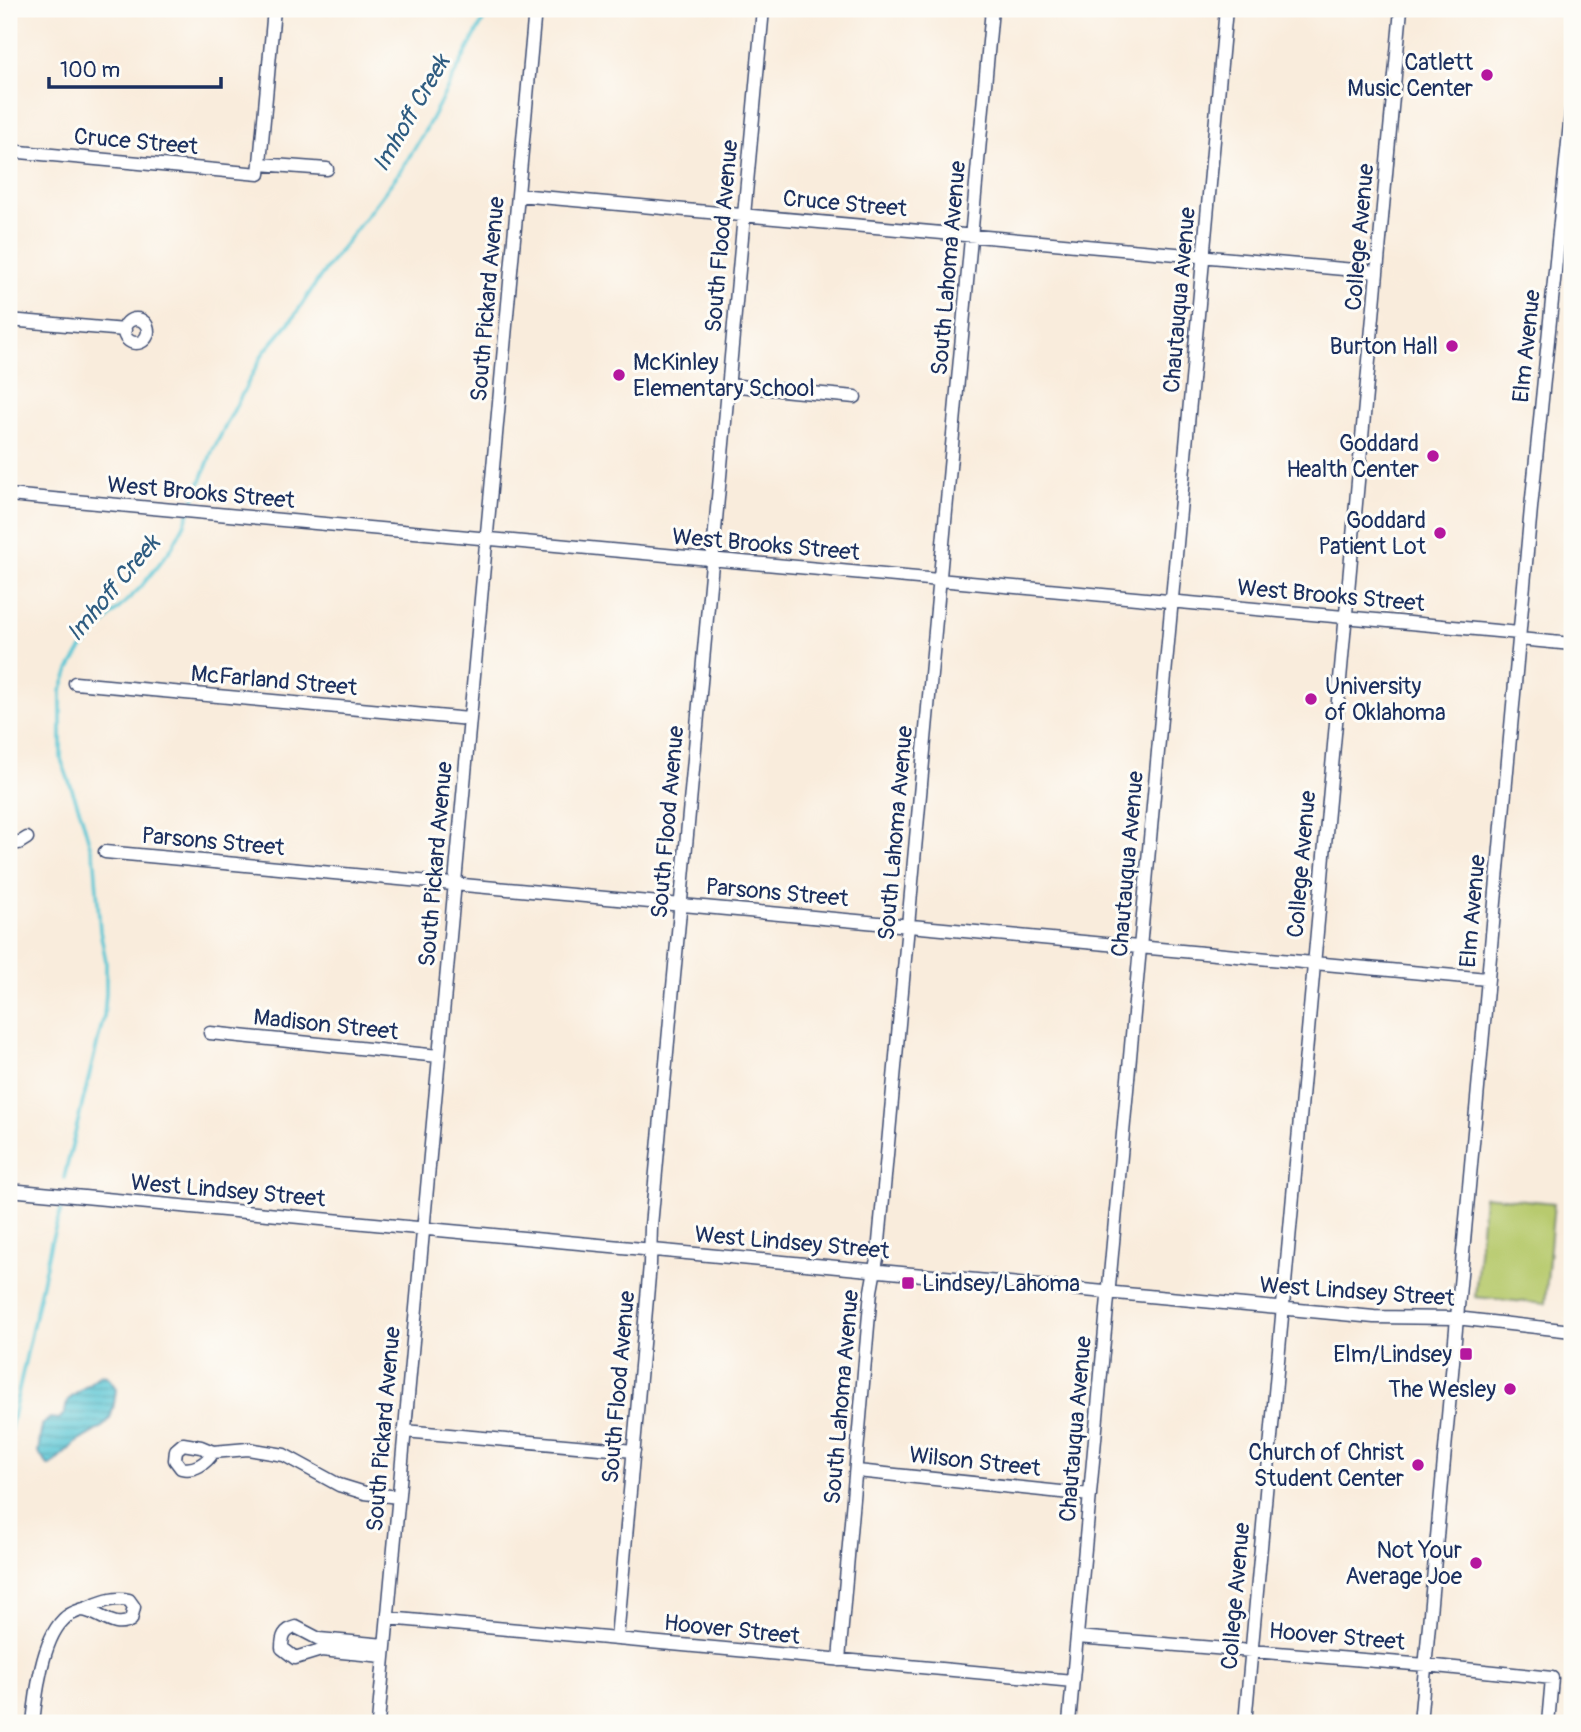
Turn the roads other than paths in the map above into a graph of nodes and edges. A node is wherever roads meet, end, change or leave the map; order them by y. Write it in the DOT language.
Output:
graph roads {
  1 [pos="274,9"];
  2 [pos="535,9"];
  3 [pos="763,9"];
  4 [pos="992,9"];
  5 [pos="1226,9"];
  6 [pos="1401,9"];
  7 [pos="1572,103"];
  8 [pos="9,151"];
  9 [pos="260,169"];
  10 [pos="327,169"];
  11 [pos="518,195"];
  12 [pos="744,215"];
  13 [pos="972,236"];
  14 [pos="1204,258"];
  15 [pos="1377,272"];
  16 [pos="9,320"];
  17 [pos="125,330"];
  18 [pos="728,385"];
  19 [pos="855,397"];
  20 [pos="9,495"];
  21 [pos="485,539"];
  22 [pos="712,560"];
  23 [pos="940,580"];
  24 [pos="1172,601"];
  25 [pos="1345,617"];
  26 [pos="1519,636"];
  27 [pos="1572,644"];
  28 [pos="75,683"];
  29 [pos="469,719"];
  30 [pos="27,838"];
  31 [pos="9,843"];
  32 [pos="106,852"];
  33 [pos="454,883"];
  34 [pos="681,904"];
  35 [pos="908,925"];
  36 [pos="1140,946"];
  37 [pos="1313,961"];
  38 [pos="1487,979"];
  39 [pos="210,1033"];
  40 [pos="439,1056"];
  41 [pos="9,1190"];
  42 [pos="422,1228"];
  43 [pos="651,1250"];
  44 [pos="875,1270"];
  45 [pos="1108,1293"];
  46 [pos="1281,1308"];
  47 [pos="1456,1318"];
  48 [pos="1572,1331"];
  49 [pos="404,1431"];
  50 [pos="634,1451"];
  51 [pos="213,1452"];
  52 [pos="857,1471"];
  53 [pos="1090,1494"];
  54 [pos="398,1497"];
  55 [pos="82,1610"];
  56 [pos="388,1618"];
  57 [pos="1077,1637"];
  58 [pos="617,1639"];
  59 [pos="1251,1650"];
  60 [pos="384,1651"];
  61 [pos="839,1660"];
  62 [pos="1426,1665"];
  63 [pos="1073,1681"];
  64 [pos="33,1723"];
  65 [pos="378,1723"];
  66 [pos="1069,1723"];
  67 [pos="1245,1723"];
  68 [pos="1420,1723"];
  69 [pos="1548,1723"];
  1 -- 9 [label="street"];
  2 -- 11 [label="street, South Pickard Avenue"];
  3 -- 12 [label="street, South Flood Avenue"];
  4 -- 13 [label="street, South Lahoma Avenue"];
  5 -- 14 [label="street, Chautauqua Avenue"];
  6 -- 15 [label="street, College Avenue"];
  7 -- 26 [label="street, Elm Avenue"];
  8 -- 9 [label="street, Cruce Street"];
  9 -- 10 [label="street, Cruce Street"];
  11 -- 12 [label="street, Cruce Street"];
  11 -- 21 [label="street, South Pickard Avenue"];
  12 -- 13 [label="street, Cruce Street"];
  12 -- 18 [label="street, South Flood Avenue"];
  13 -- 14 [label="street, Cruce Street"];
  13 -- 23 [label="street, South Lahoma Avenue"];
  14 -- 15 [label="street, Cruce Street"];
  14 -- 24 [label="street, Chautauqua Avenue"];
  15 -- 25 [label="street, College Avenue"];
  16 -- 17 [label="street"];
  18 -- 19 [label="street"];
  18 -- 22 [label="street, South Flood Avenue"];
  20 -- 21 [label="street, West Brooks Street"];
  21 -- 22 [label="street, West Brooks Street"];
  21 -- 29 [label="street, South Pickard Avenue"];
  22 -- 23 [label="street, West Brooks Street"];
  22 -- 34 [label="street, South Flood Avenue"];
  23 -- 24 [label="street, West Brooks Street"];
  23 -- 35 [label="street, South Lahoma Avenue"];
  24 -- 25 [label="street, West Brooks Street"];
  24 -- 36 [label="street, Chautauqua Avenue"];
  25 -- 26 [label="street, West Brooks Street"];
  25 -- 37 [label="street, College Avenue"];
  26 -- 27 [label="street, West Brooks Street"];
  26 -- 38 [label="street, Elm Avenue"];
  28 -- 29 [label="street, McFarland Street"];
  29 -- 33 [label="street, South Pickard Avenue"];
  30 -- 31 [label="street"];
  32 -- 33 [label="street, Parsons Street"];
  33 -- 34 [label="street, Parsons Street"];
  33 -- 40 [label="street, South Pickard Avenue"];
  34 -- 35 [label="street, Parsons Street"];
  34 -- 43 [label="street, South Flood Avenue"];
  35 -- 36 [label="street, Parsons Street"];
  35 -- 44 [label="street, South Lahoma Avenue"];
  36 -- 37 [label="street, Parsons Street"];
  36 -- 45 [label="street, Chautauqua Avenue"];
  37 -- 38 [label="street, Parsons Street"];
  37 -- 46 [label="street, College Avenue"];
  38 -- 47 [label="street, Elm Avenue"];
  39 -- 40 [label="street, Madison Street"];
  40 -- 42 [label="street, South Pickard Avenue"];
  41 -- 42 [label="street, West Lindsey Street"];
  42 -- 43 [label="street, West Lindsey Street"];
  42 -- 49 [label="street, South Pickard Avenue"];
  43 -- 44 [label="street, West Lindsey Street"];
  43 -- 50 [label="street, South Flood Avenue"];
  44 -- 45 [label="street, West Lindsey Street"];
  44 -- 52 [label="street, South Lahoma Avenue"];
  45 -- 46 [label="street, West Lindsey Street"];
  45 -- 53 [label="street, Chautauqua Avenue"];
  46 -- 47 [label="street, West Lindsey Street"];
  46 -- 59 [label="street, College Avenue"];
  47 -- 48 [label="street, West Lindsey Street"];
  47 -- 62 [label="street, Elm Avenue"];
  49 -- 50 [label="street"];
  49 -- 54 [label="street, South Pickard Avenue"];
  50 -- 58 [label="street, South Flood Avenue"];
  51 -- 54 [label="street"];
  52 -- 53 [label="street, Wilson Street"];
  52 -- 61 [label="street, South Lahoma Avenue"];
  53 -- 57 [label="street, Chautauqua Avenue"];
  54 -- 56 [label="street, South Pickard Avenue"];
  55 -- 64 [label="street"];
  56 -- 58 [label="street, Hoover Street"];
  56 -- 60 [label="street, South Pickard Avenue"];
  57 -- 59 [label="street, Hoover Street"];
  57 -- 63 [label="street, Chautauqua Avenue"];
  58 -- 61 [label="street, Hoover Street"];
  59 -- 62 [label="street, Hoover Street"];
  59 -- 67 [label="street, College Avenue"];
  60 -- 60 [label="street"];
  60 -- 65 [label="street, South Pickard Avenue"];
  61 -- 63 [label="street, Hoover Street"];
  62 -- 68 [label="street, Elm Avenue"];
  62 -- 69 [label="street, Hoover Street"];
  63 -- 66 [label="street, Chautauqua Avenue"];
}
